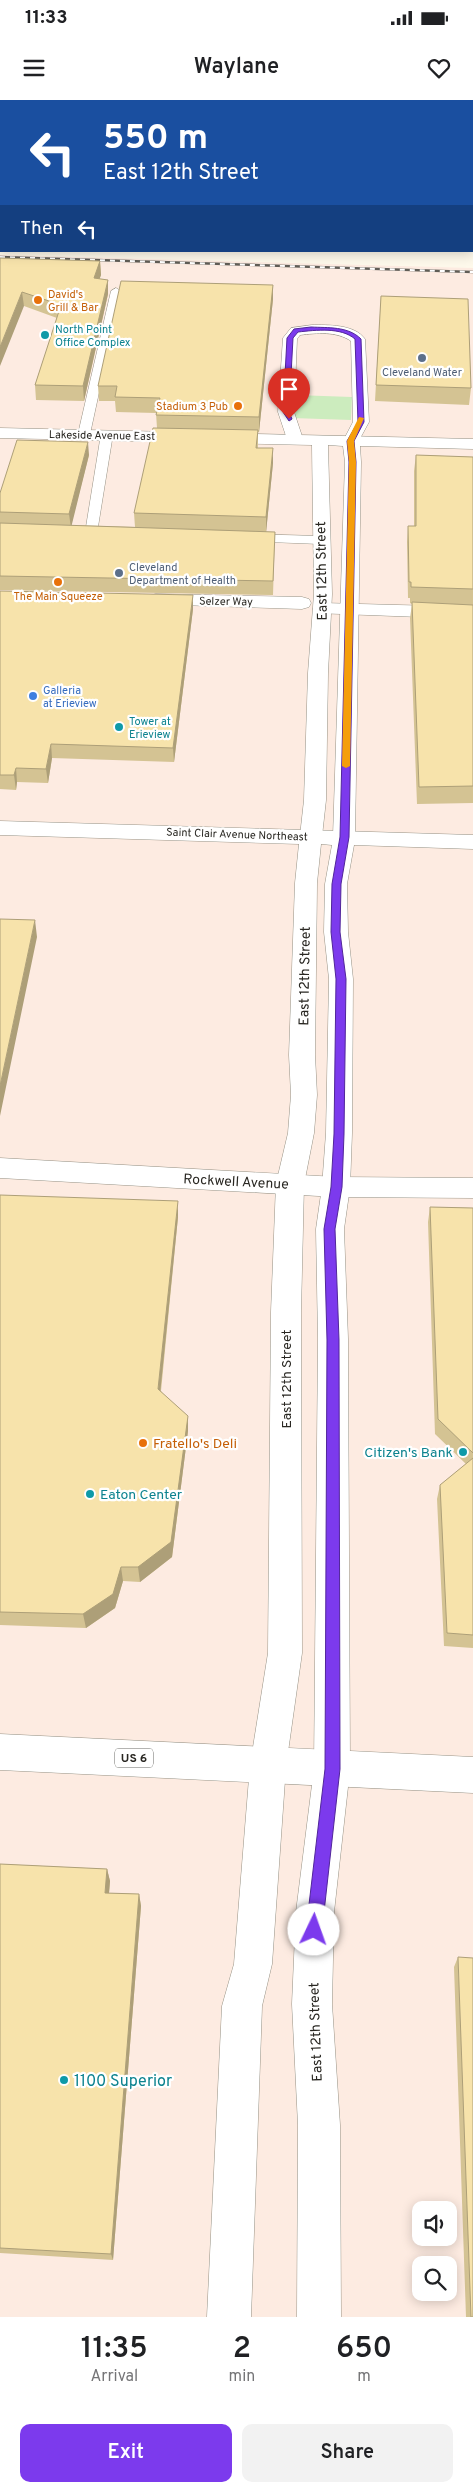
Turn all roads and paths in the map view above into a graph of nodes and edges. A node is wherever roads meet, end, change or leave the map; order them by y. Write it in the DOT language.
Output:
graph roads {
  1 [pos="116,291"];
  2 [pos="0,433"];
  3 [pos="84,434"];
  4 [pos="107,434"];
  5 [pos="295,439"];
  6 [pos="320,440"];
  7 [pos="351,441"];
  8 [pos="473,444"];
  9 [pos="92,533"];
  10 [pos="239,538"];
  11 [pos="320,540"];
  12 [pos="136,599"];
  13 [pos="302,603"];
  14 [pos="322,609"];
  15 [pos="349,610"];
  16 [pos="473,613"];
  17 [pos="0,828"];
  18 [pos="311,836"];
  19 [pos="344,837"];
  20 [pos="473,842"];
  21 [pos="0,1168"];
  22 [pos="290,1184"];
  23 [pos="336,1187"];
  24 [pos="473,1188"];
  25 [pos="0,1752"];
  26 [pos="268,1766"];
  27 [pos="332,1769"];
  28 [pos="473,1775"];
  29 [pos="229,2317"];
  30 [pos="319,2317"];
  1 -- 3 [label="lane"];
  2 -- 3 [label="street, Lakeside Avenue East"];
  3 -- 4 [label="street, Lakeside Avenue East"];
  4 -- 5 [label="street, Lakeside Avenue East"];
  4 -- 9 [label="lane"];
  5 -- 6 [label="street, Lakeside Avenue East"];
  5 -- 7 [label="street, East 12th Street"];
  6 -- 7 [label="street, Lakeside Avenue East"];
  6 -- 11 [label="street, East 12th Street"];
  7 -- 8 [label="street, Lakeside Avenue East"];
  7 -- 15 [label="street, East 12th Street"];
  10 -- 11 [label="lane"];
  11 -- 14 [label="street, East 12th Street"];
  12 -- 13 [label="street, Selzer Way"];
  14 -- 15 [label="street"];
  14 -- 18 [label="street, East 12th Street"];
  15 -- 16 [label="street"];
  15 -- 19 [label="street, East 12th Street"];
  17 -- 18 [label="street, Saint Clair Avenue Northeast"];
  18 -- 19 [label="street, Saint Clair Avenue Northeast"];
  18 -- 22 [label="street, East 12th Street"];
  19 -- 20 [label="street, Saint Clair Avenue Northeast"];
  19 -- 23 [label="street, East 12th Street"];
  21 -- 22 [label="street, Rockwell Avenue"];
  22 -- 23 [label="street, Rockwell Avenue"];
  22 -- 26 [label="street, East 12th Street"];
  23 -- 24 [label="street, Rockwell Avenue"];
  23 -- 27 [label="street, East 12th Street"];
  25 -- 26 [label="street, US 6"];
  26 -- 27 [label="street, US 6"];
  26 -- 29 [label="street, East 12th Street"];
  27 -- 28 [label="street, US 6"];
  27 -- 30 [label="street, East 12th Street"];
}
